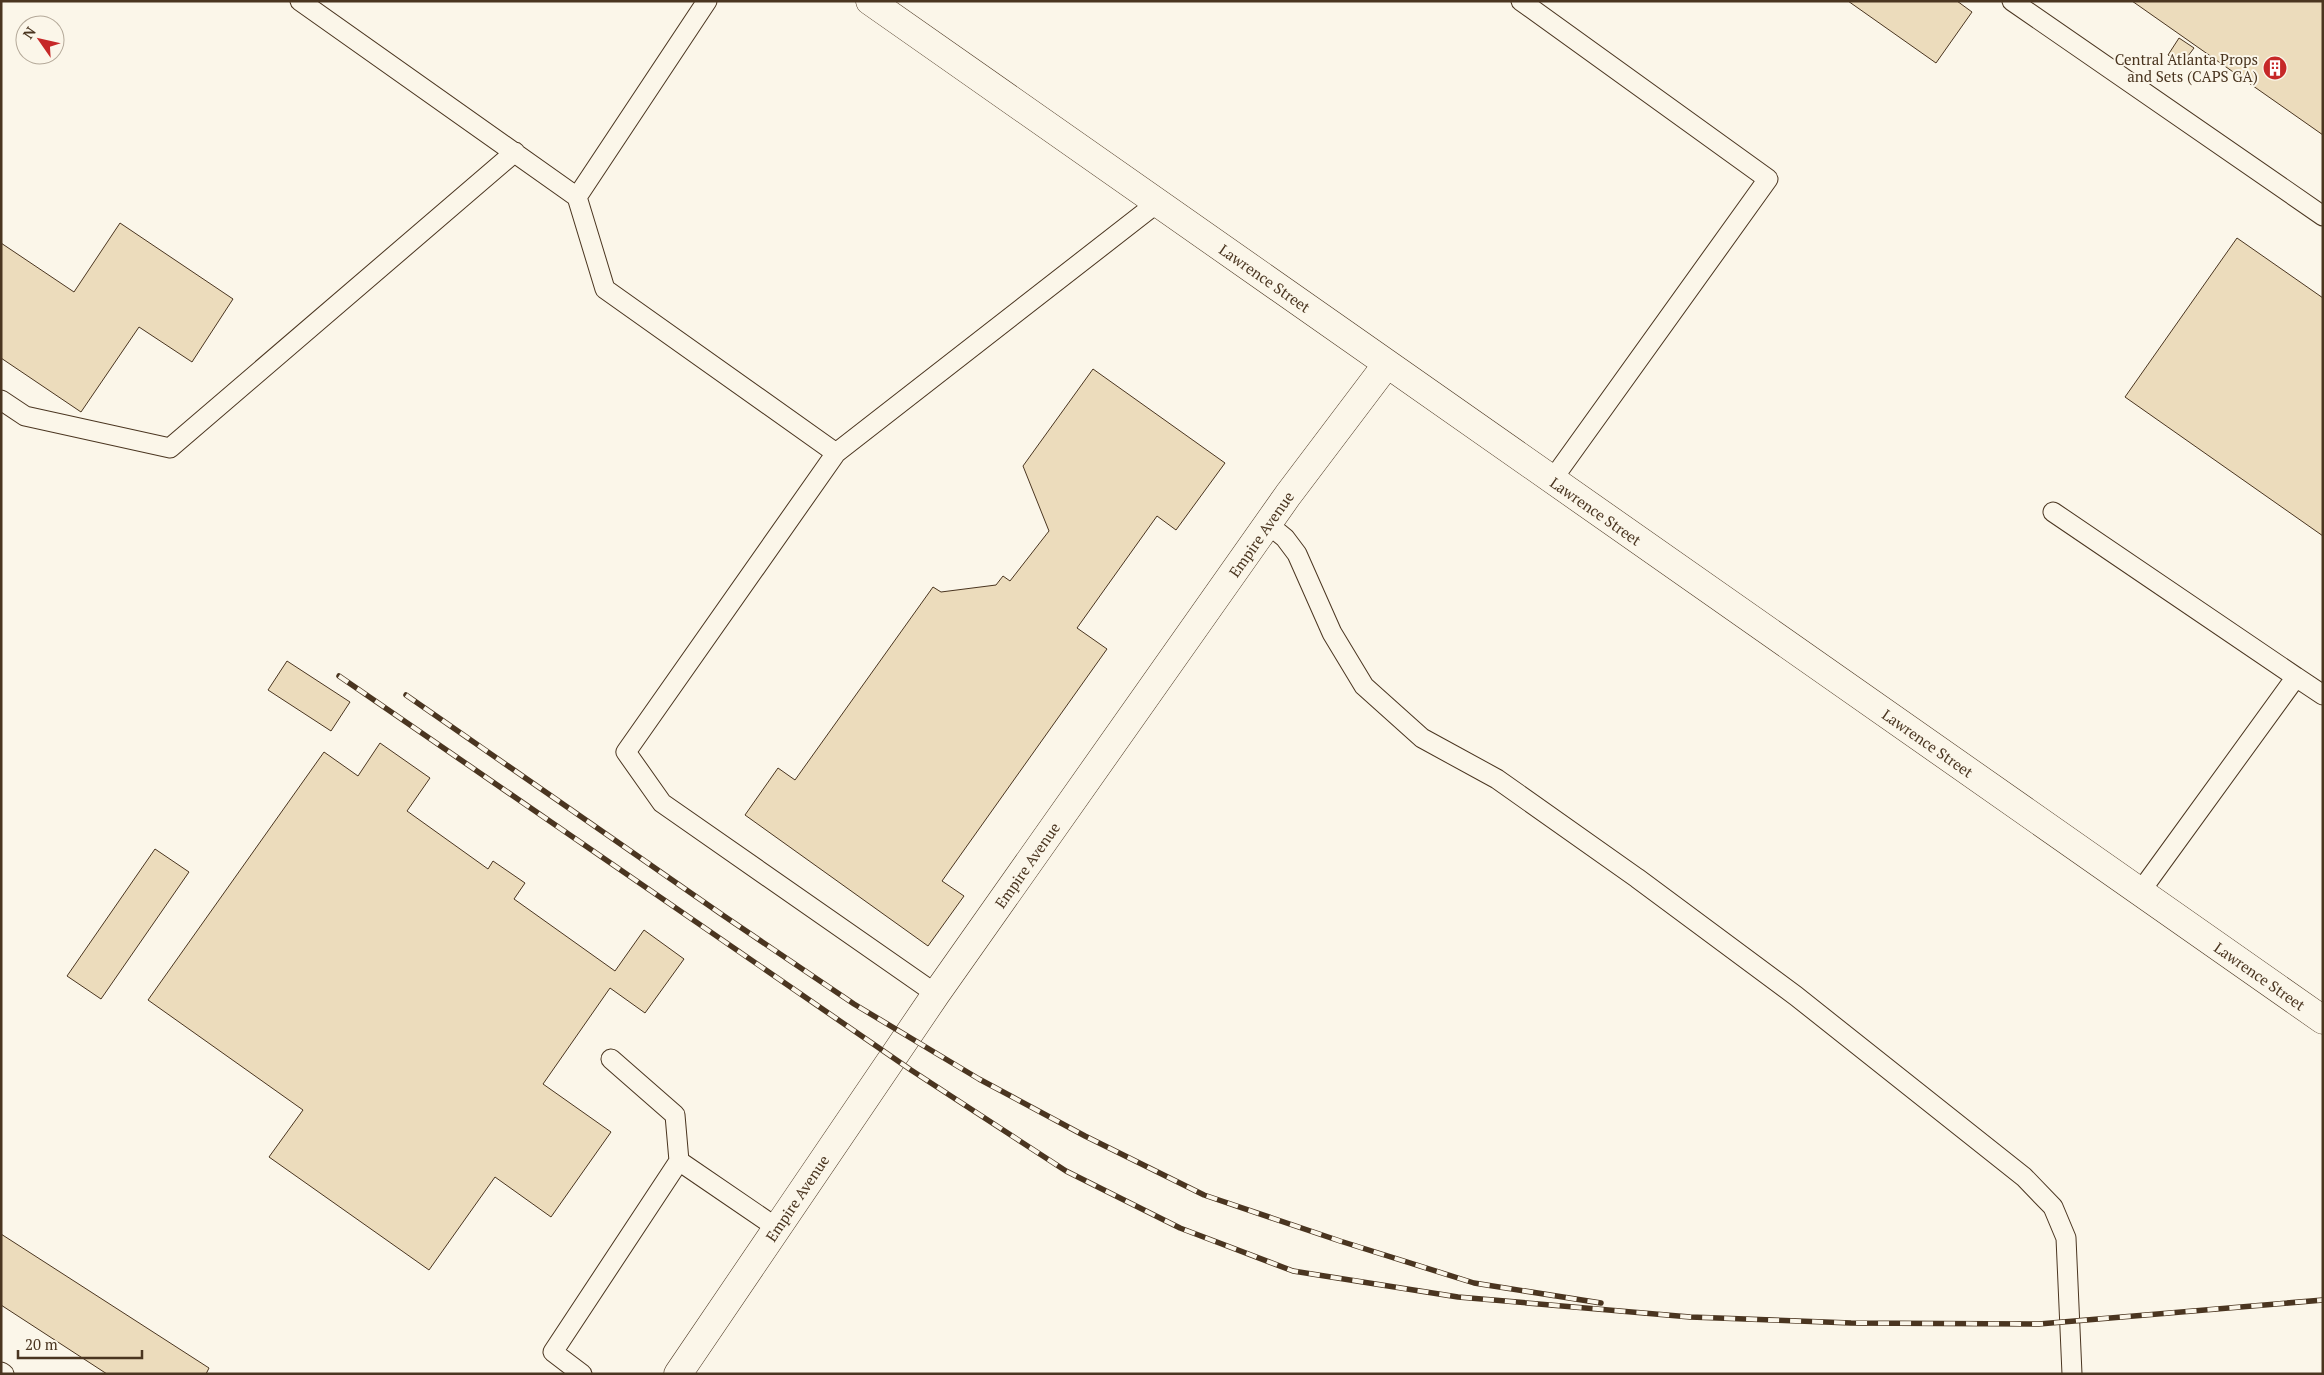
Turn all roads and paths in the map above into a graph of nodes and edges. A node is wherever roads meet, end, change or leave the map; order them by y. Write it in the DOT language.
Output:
graph roads {
  1 [pos="300,1"];
  2 [pos="708,1"];
  3 [pos="870,1"];
  4 [pos="1521,1"];
  5 [pos="2012,1"];
  6 [pos="514,152"];
  7 [pos="577,197"];
  8 [pos="1157,203"];
  9 [pos="2323,216"];
  10 [pos="1387,364"];
  11 [pos="1,400"];
  12 [pos="836,453"];
  13 [pos="1552,480"];
  14 [pos="2053,512"];
  15 [pos="1268,524"];
  16 [pos="2296,677"];
  17 [pos="2323,695"];
  18 [pos="2140,892"];
  19 [pos="936,994"];
  20 [pos="2323,1020"];
  21 [pos="611,1059"];
  22 [pos="679,1161"];
  23 [pos="777,1228"];
  24 [pos="553,1352"];
  25 [pos="558,1374"];
  26 [pos="582,1374"];
  27 [pos="678,1374"];
  28 [pos="2072,1374"];
  1 -- 6 [label="lane"];
  2 -- 7 [label="lane"];
  3 -- 8 [label="street, Lawrence Street"];
  4 -- 13 [label="lane"];
  5 -- 9 [label="lane"];
  6 -- 7 [label="lane"];
  6 -- 11 [label="lane"];
  7 -- 12 [label="lane"];
  8 -- 10 [label="street, Lawrence Street"];
  8 -- 12 [label="lane"];
  10 -- 13 [label="street, Lawrence Street"];
  10 -- 15 [label="street, Empire Avenue"];
  12 -- 19 [label="lane"];
  13 -- 18 [label="street, Lawrence Street"];
  14 -- 16 [label="lane"];
  15 -- 19 [label="street, Empire Avenue"];
  15 -- 28 [label="lane"];
  16 -- 17 [label="lane"];
  16 -- 18 [label="lane"];
  18 -- 20 [label="street, Lawrence Street"];
  19 -- 23 [label="street, Empire Avenue"];
  21 -- 22 [label="lane"];
  22 -- 23 [label="lane"];
  22 -- 24 [label="lane"];
  23 -- 27 [label="street, Empire Avenue"];
  24 -- 25 [label="lane"];
  24 -- 26 [label="lane"];
}
